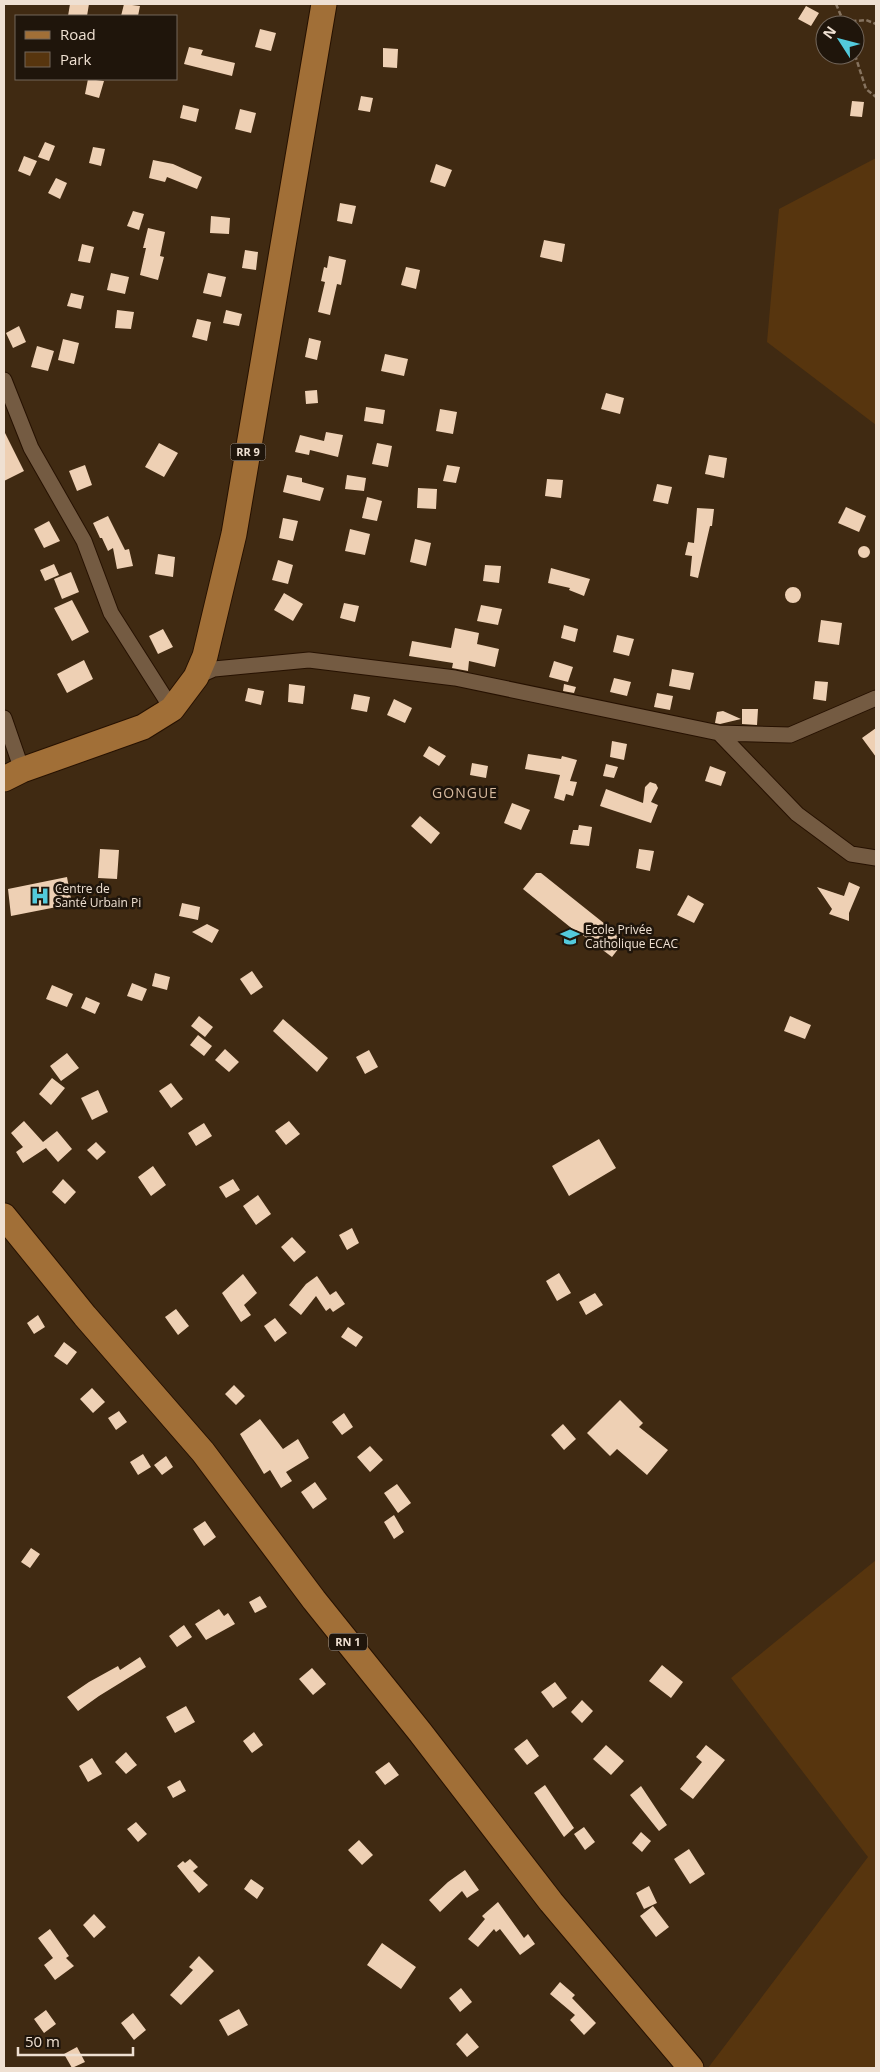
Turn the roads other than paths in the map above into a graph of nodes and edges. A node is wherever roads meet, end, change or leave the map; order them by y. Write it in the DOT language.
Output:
graph roads {
  1 [pos="324,4"];
  2 [pos="4,380"];
  3 [pos="196,677"];
  4 [pos="876,698"];
  5 [pos="172,709"];
  6 [pos="4,718"];
  7 [pos="720,733"];
  8 [pos="13,774"];
  9 [pos="876,858"];
  10 [pos="4,1216"];
  11 [pos="691,2068"];
  1 -- 3 [label="main road, RR 9"];
  2 -- 5 [label="street"];
  3 -- 5 [label="main road, RR 9"];
  3 -- 7 [label="street"];
  4 -- 7 [label="street"];
  5 -- 8 [label="main road, RR 9"];
  6 -- 8 [label="street"];
  7 -- 9 [label="street"];
  10 -- 11 [label="main road, RN 1"];
}
